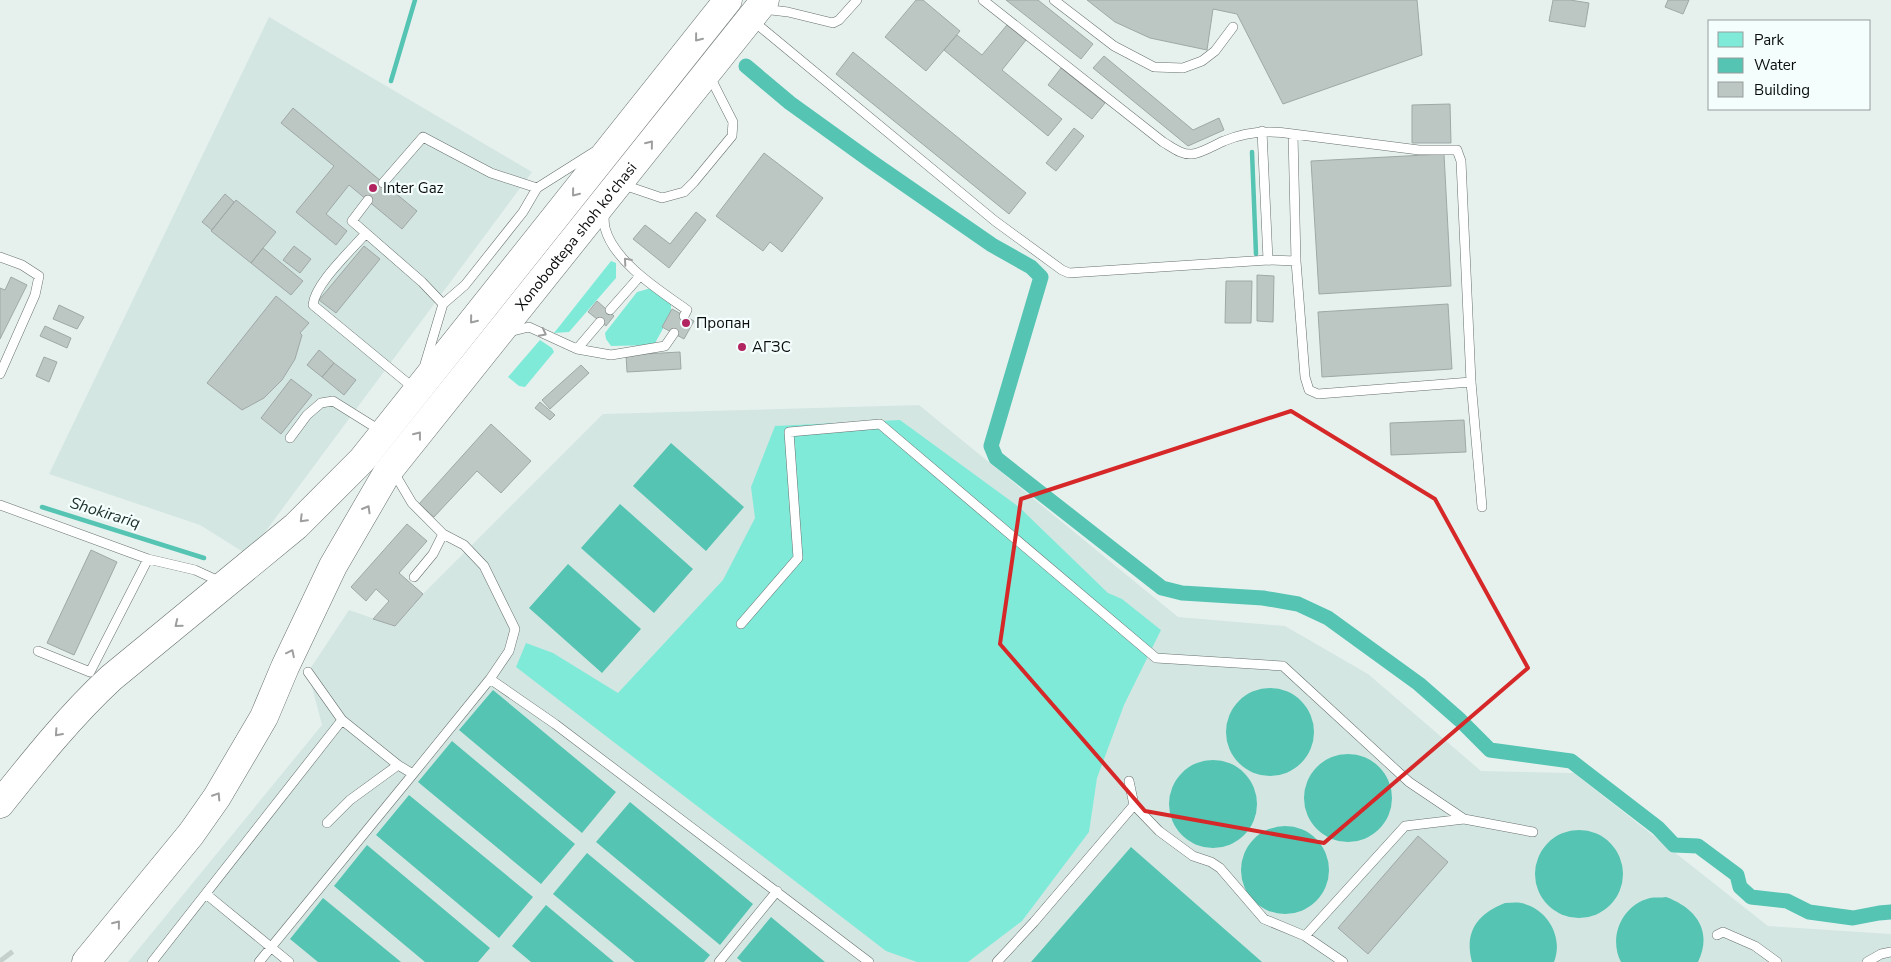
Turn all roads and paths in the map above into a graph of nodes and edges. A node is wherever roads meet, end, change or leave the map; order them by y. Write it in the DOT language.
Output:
graph roads {
  1 [pos="728,0"];
  2 [pos="857,0"];
  3 [pos="983,0"];
  4 [pos="1054,0"];
  5 [pos="757,9"];
  6 [pos="1233,26"];
  7 [pos="707,72"];
  8 [pos="1262,132"];
  9 [pos="622,134"];
  10 [pos="1293,134"];
  11 [pos="383,183"];
  12 [pos="537,188"];
  13 [pos="611,193"];
  14 [pos="368,200"];
  15 [pos="366,233"];
  16 [pos="525,255"];
  17 [pos="0,257"];
  18 [pos="1268,260"];
  19 [pos="1296,261"];
  20 [pos="547,273"];
  21 [pos="640,276"];
  22 [pos="444,304"];
  23 [pos="610,310"];
  24 [pos="684,316"];
  25 [pos="600,322"];
  26 [pos="674,333"];
  27 [pos="497,336"];
  28 [pos="577,349"];
  29 [pos="0,374"];
  30 [pos="1471,382"];
  31 [pos="417,390"];
  32 [pos="383,433"];
  33 [pos="290,438"];
  34 [pos="389,471"];
  35 [pos="0,505"];
  36 [pos="1482,507"];
  37 [pos="443,534"];
  38 [pos="148,559"];
  39 [pos="414,577"];
  40 [pos="225,584"];
  41 [pos="741,624"];
  42 [pos="38,651"];
  43 [pos="308,672"];
  44 [pos="490,679"];
  45 [pos="342,720"];
  46 [pos="398,765"];
  47 [pos="413,774"];
  48 [pos="1129,781"];
  49 [pos="0,804"];
  50 [pos="1134,805"];
  51 [pos="1464,819"];
  52 [pos="327,823"];
  53 [pos="1534,832"];
  54 [pos="777,891"];
  55 [pos="206,894"];
  56 [pos="1717,935"];
  57 [pos="1305,936"];
  58 [pos="271,947"];
  59 [pos="1891,952"];
  60 [pos="86,962"];
  61 [pos="152,962"];
  62 [pos="260,962"];
  63 [pos="289,962"];
  64 [pos="719,962"];
  65 [pos="869,962"];
  66 [pos="997,962"];
  67 [pos="1344,962"];
  68 [pos="1777,962"];
  69 [pos="1868,962"];
  1 -- 9 [label="highway, Xonobodtepa shoh ko'chasi, one-way"];
  2 -- 5 [label="lane"];
  3 -- 8 [label="lane"];
  4 -- 6 [label="lane"];
  5 -- 7 [label="highway, Xonobodtepa shoh ko'chasi"];
  5 -- 18 [label="lane"];
  13 -- 7 [label="highway, Xonobodtepa shoh ko'chasi, one-way"];
  7 -- 13 [label="lane"];
  8 -- 10 [label="lane"];
  8 -- 18 [label="lane"];
  9 -- 12 [label="lane"];
  9 -- 16 [label="highway, Xonobodtepa shoh ko'chasi, one-way"];
  10 -- 19 [label="lane"];
  10 -- 30 [label="lane"];
  11 -- 12 [label="lane"];
  12 -- 22 [label="lane"];
  13 -- 20 [label="highway, Xonobodtepa shoh ko'chasi"];
  21 -- 13 [label="lane, one-way"];
  14 -- 15 [label="lane"];
  15 -- 22 [label="lane"];
  15 -- 31 [label="lane"];
  16 -- 20 [label="highway"];
  16 -- 31 [label="highway, Xonobodtepa shoh ko'chasi, one-way"];
  17 -- 29 [label="lane"];
  18 -- 19 [label="lane"];
  19 -- 30 [label="lane"];
  20 -- 27 [label="highway, Xonobodtepa shoh ko'chasi"];
  21 -- 23 [label="lane"];
  21 -- 24 [label="lane"];
  22 -- 31 [label="lane"];
  25 -- 28 [label="lane"];
  26 -- 28 [label="lane"];
  27 -- 28 [label="lane, one-way"];
  34 -- 27 [label="highway, Xonobodtepa shoh ko'chasi, one-way"];
  30 -- 36 [label="lane"];
  31 -- 32 [label="highway, Xonobodtepa shoh ko'chasi"];
  32 -- 33 [label="lane"];
  32 -- 40 [label="highway, Xonobodtepa shoh ko'chasi, one-way"];
  34 -- 37 [label="lane"];
  60 -- 34 [label="highway, Xonobodtepa shoh ko'chasi, one-way"];
  35 -- 38 [label="lane"];
  37 -- 39 [label="lane"];
  37 -- 44 [label="lane"];
  38 -- 40 [label="lane"];
  38 -- 42 [label="lane"];
  40 -- 49 [label="highway, Xonobodtepa shoh ko'chasi, one-way"];
  41 -- 51 [label="lane"];
  43 -- 45 [label="lane"];
  44 -- 47 [label="lane"];
  44 -- 54 [label="lane"];
  45 -- 46 [label="lane"];
  45 -- 55 [label="lane"];
  46 -- 47 [label="lane"];
  46 -- 52 [label="lane"];
  47 -- 58 [label="lane"];
  48 -- 50 [label="lane"];
  50 -- 57 [label="lane"];
  50 -- 66 [label="lane"];
  51 -- 53 [label="lane"];
  51 -- 57 [label="lane"];
  54 -- 64 [label="lane"];
  54 -- 65 [label="lane"];
  55 -- 58 [label="lane"];
  55 -- 61 [label="lane"];
  56 -- 68 [label="lane"];
  57 -- 67 [label="lane"];
  58 -- 62 [label="lane"];
  58 -- 63 [label="lane"];
  59 -- 69 [label="lane"];
}
